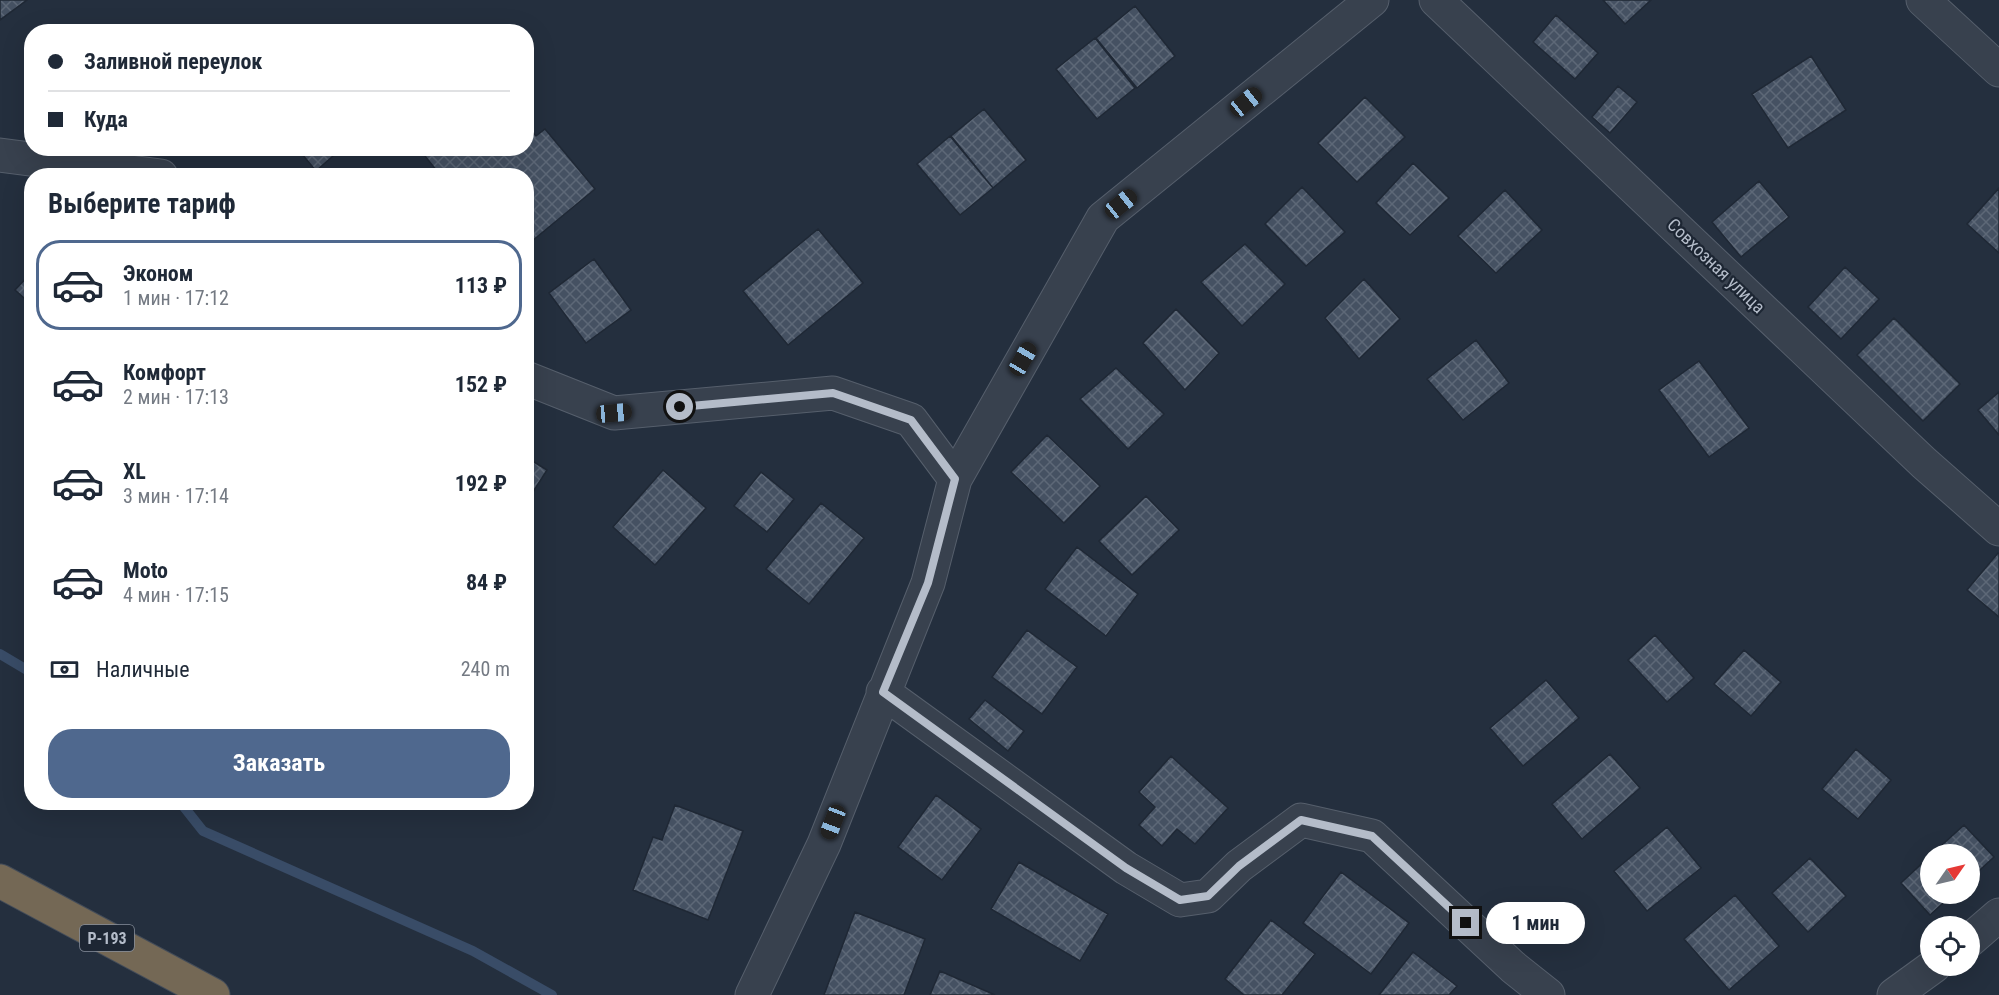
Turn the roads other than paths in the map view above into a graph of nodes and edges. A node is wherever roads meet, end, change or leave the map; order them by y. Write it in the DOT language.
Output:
graph roads {
  1 [pos="1372,0"];
  2 [pos="1436,0"];
  3 [pos="1923,0"];
  4 [pos="1999,70"];
  5 [pos="0,155"];
  6 [pos="100,168"];
  7 [pos="534,381"];
  8 [pos="955,479"];
  9 [pos="1999,529"];
  10 [pos="883,692"];
  11 [pos="0,881"];
  12 [pos="1999,915"];
  13 [pos="1980,931"];
  14 [pos="1920,976"];
  15 [pos="213,995"];
  16 [pos="752,995"];
  17 [pos="1548,995"];
  18 [pos="1894,995"];
  1 -- 8 [label="street"];
  2 -- 9 [label="street, Совхозная улица"];
  3 -- 4 [label="street"];
  5 -- 6 [label="street"];
  7 -- 8 [label="street"];
  8 -- 10 [label="street"];
  10 -- 16 [label="street"];
  10 -- 17 [label="street"];
  11 -- 15 [label="highway, Р-193"];
  12 -- 13 [label="street"];
  14 -- 18 [label="street"];
}
